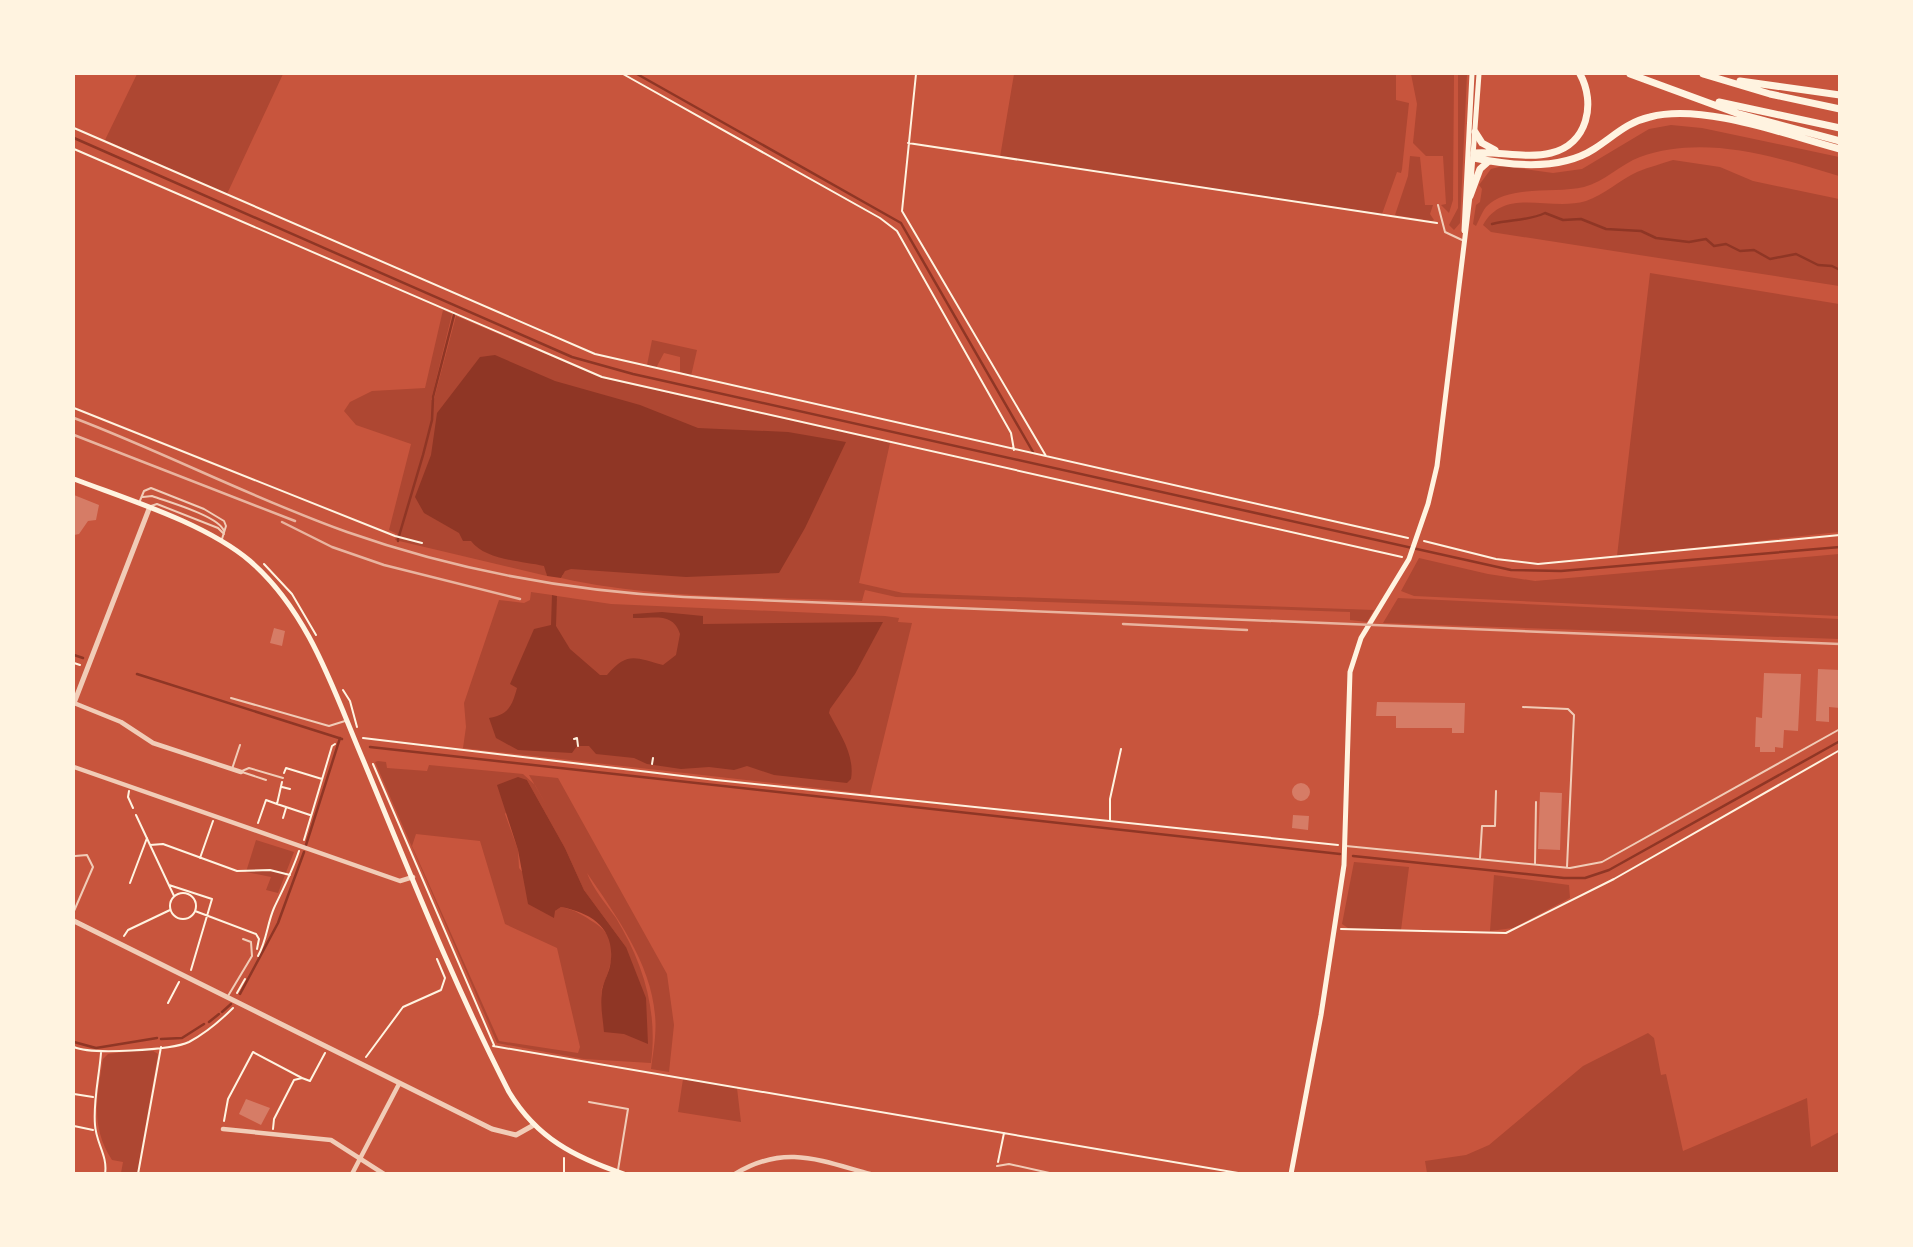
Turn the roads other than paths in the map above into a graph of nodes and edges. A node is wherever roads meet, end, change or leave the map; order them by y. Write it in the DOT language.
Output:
graph roads {
  1 [pos="1472,74"];
  2 [pos="1479,74"];
  3 [pos="1580,74"];
  4 [pos="1630,74"];
  5 [pos="1705,74"];
  6 [pos="1839,95"];
  7 [pos="1691,96"];
  8 [pos="1839,109"];
  9 [pos="1839,128"];
  10 [pos="1475,132"];
  11 [pos="1839,141"];
  12 [pos="1839,149"];
  13 [pos="1499,152"];
  14 [pos="1471,155"];
  15 [pos="1489,161"];
  16 [pos="1470,196"];
  17 [pos="1437,205"];
  18 [pos="1464,231"];
  19 [pos="1463,240"];
  20 [pos="74,479"];
  21 [pos="140,501"];
  22 [pos="149,509"];
  23 [pos="223,538"];
  24 [pos="232,698"];
  25 [pos="74,703"];
  26 [pos="1523,707"];
  27 [pos="348,720"];
  28 [pos="1839,729"];
  29 [pos="240,745"];
  30 [pos="74,767"];
  31 [pos="232,770"];
  32 [pos="241,772"];
  33 [pos="283,778"];
  34 [pos="266,780"];
  35 [pos="1496,791"];
  36 [pos="1536,802"];
  37 [pos="1346,846"];
  38 [pos="75,856"];
  39 [pos="1480,859"];
  40 [pos="1535,865"];
  41 [pos="1567,868"];
  42 [pos="414,877"];
  43 [pos="74,911"];
  44 [pos="74,921"];
  45 [pos="243,939"];
  46 [pos="233,999"];
  47 [pos="399,1084"];
  48 [pos="589,1102"];
  49 [pos="532,1126"];
  50 [pos="223,1129"];
  51 [pos="361,1157"];
  52 [pos="997,1166"];
  53 [pos="621,1172"];
  54 [pos="352,1174"];
  55 [pos="384,1174"];
  56 [pos="735,1174"];
  57 [pos="870,1174"];
  58 [pos="1054,1174"];
  59 [pos="1291,1174"];
  1 -- 14 [label="main road"];
  2 -- 10 [label="main road"];
  3 -- 13 [label="highway"];
  4 -- 7 [label="highway"];
  5 -- 6 [label="highway"];
  5 -- 8 [label="highway"];
  7 -- 9 [label="highway"];
  7 -- 11 [label="highway"];
  10 -- 13 [label="highway"];
  10 -- 14 [label="main road"];
  12 -- 15 [label="highway"];
  13 -- 14 [label="highway"];
  14 -- 15 [label="highway"];
  14 -- 16 [label="main road"];
  14 -- 18 [label="main road"];
  15 -- 16 [label="highway"];
  16 -- 18 [label="main road"];
  17 -- 19 [label="lane"];
  18 -- 19 [label="main road"];
  19 -- 37 [label="main road"];
  20 -- 21 [label="main road"];
  21 -- 22 [label="main road"];
  21 -- 23 [label="lane"];
  21 -- 23 [label="lane"];
  22 -- 23 [label="main road"];
  22 -- 25 [label="street"];
  23 -- 27 [label="main road"];
  24 -- 27 [label="lane"];
  25 -- 31 [label="street"];
  26 -- 41 [label="lane"];
  27 -- 42 [label="main road"];
  28 -- 41 [label="lane"];
  29 -- 31 [label="lane"];
  30 -- 42 [label="street"];
  31 -- 32 [label="street"];
  32 -- 33 [label="lane"];
  32 -- 34 [label="lane"];
  35 -- 39 [label="lane"];
  36 -- 40 [label="lane"];
  37 -- 39 [label="lane"];
  37 -- 59 [label="main road"];
  38 -- 43 [label="lane"];
  39 -- 40 [label="lane"];
  40 -- 41 [label="lane"];
  42 -- 49 [label="main road"];
  44 -- 46 [label="street"];
  45 -- 46 [label="lane"];
  46 -- 47 [label="street"];
  47 -- 49 [label="street"];
  47 -- 51 [label="street"];
  48 -- 53 [label="lane"];
  49 -- 53 [label="main road"];
  50 -- 51 [label="street"];
  51 -- 54 [label="street"];
  51 -- 55 [label="street"];
  52 -- 58 [label="lane"];
  56 -- 57 [label="street"];
}
